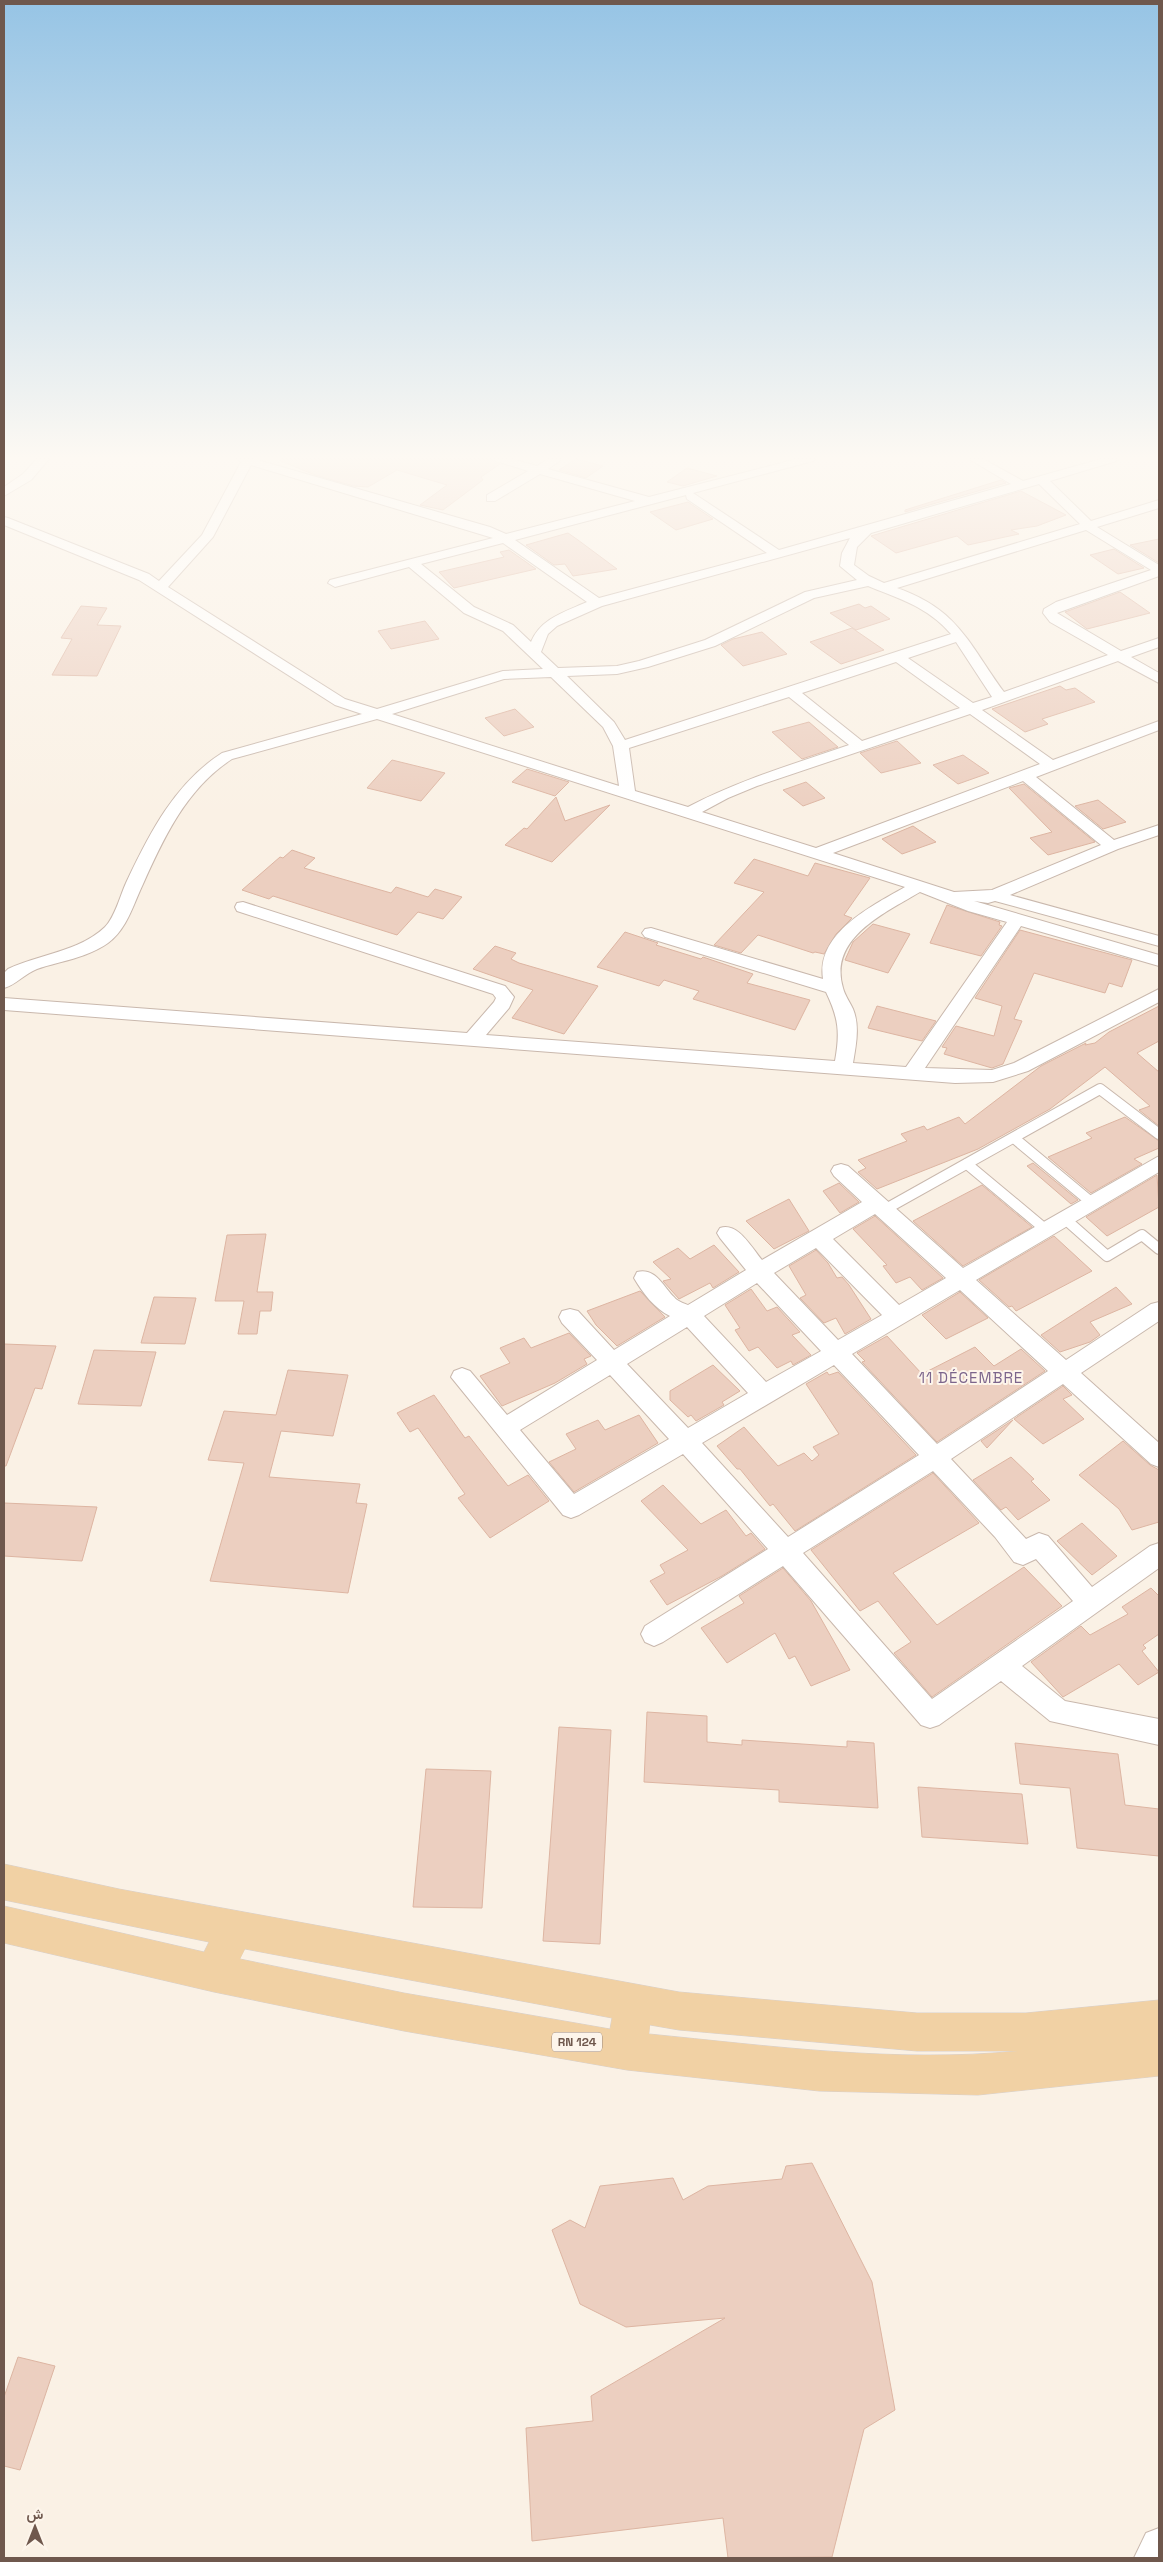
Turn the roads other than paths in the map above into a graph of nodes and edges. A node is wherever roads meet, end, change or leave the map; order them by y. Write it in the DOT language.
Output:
graph roads {
  1 [pos="143,579"];
  2 [pos="169,579"];
  3 [pos="352,579"];
  4 [pos="430,579"];
  5 [pos="562,579"];
  6 [pos="686,579"];
  7 [pos="831,579"];
  8 [pos="866,579"];
  9 [pos="912,579"];
  10 [pos="1138,579"];
  11 [pos="871,582"];
  12 [pos="335,583"];
  13 [pos="161,587"];
  14 [pos="884,587"];
  15 [pos="810,595"];
  16 [pos="597,603"];
  17 [pos="960,636"];
  18 [pos="1159,642"];
  19 [pos="537,654"];
  20 [pos="897,656"];
  21 [pos="1120,656"];
  22 [pos="557,673"];
  23 [pos="503,675"];
  24 [pos="1159,679"];
  25 [pos="790,691"];
  26 [pos="1001,699"];
  27 [pos="971,709"];
  28 [pos="376,714"];
  29 [pos="1159,725"];
  30 [pos="621,746"];
  31 [pos="861,747"];
  32 [pos="1052,766"];
  33 [pos="1026,776"];
  34 [pos="628,794"];
  35 [pos="689,814"];
  36 [pos="1159,830"];
  37 [pos="1112,846"];
  38 [pos="816,854"];
  39 [pos="919,886"];
  40 [pos="992,895"];
  41 [pos="954,897"];
  42 [pos="243,907"];
  43 [pos="974,907"];
  44 [pos="1017,920"];
  45 [pos="651,933"];
  46 [pos="1159,941"];
  47 [pos="1159,961"];
  48 [pos="4,982"];
  49 [pos="834,988"];
  50 [pos="1159,995"];
  51 [pos="4,1004"];
  52 [pos="471,1040"];
  53 [pos="842,1067"];
  54 [pos="912,1073"];
  55 [pos="1159,1134"];
  56 [pos="1014,1138"];
  57 [pos="967,1164"];
  58 [pos="1158,1166"];
  59 [pos="841,1171"];
  60 [pos="1091,1202"];
  61 [pos="880,1206"];
  62 [pos="1064,1218"];
  63 [pos="1045,1229"];
  64 [pos="727,1233"];
  65 [pos="818,1237"];
  66 [pos="1159,1249"];
  67 [pos="759,1271"];
  68 [pos="645,1278"];
  69 [pos="960,1278"];
  70 [pos="1159,1310"];
  71 [pos="689,1315"];
  72 [pos="896,1316"];
  73 [pos="570,1317"];
  74 [pos="836,1352"];
  75 [pos="613,1363"];
  76 [pos="1065,1372"];
  77 [pos="462,1376"];
  78 [pos="764,1395"];
  79 [pos="505,1428"];
  80 [pos="686,1442"];
  81 [pos="935,1457"];
  82 [pos="1159,1457"];
  83 [pos="785,1550"];
  84 [pos="1159,1554"];
  85 [pos="1090,1603"];
  86 [pos="654,1634"];
  87 [pos="1002,1665"];
  88 [pos="1159,1732"];
  89 [pos="4,1882"];
  90 [pos="4,1925"];
  91 [pos="235,1929"];
  92 [pos="214,1972"];
  93 [pos="633,2003"];
  94 [pos="1159,2019"];
  95 [pos="627,2051"];
  96 [pos="1159,2057"];
  97 [pos="1159,2546"];
  98 [pos="1152,2558"];
  1 -- 13 [label="street"];
  2 -- 13 [label="street"];
  3 -- 12 [label="street"];
  4 -- 19 [label="street"];
  5 -- 16 [label="street"];
  6 -- 16 [label="street"];
  7 -- 15 [label="street"];
  8 -- 11 [label="street"];
  9 -- 14 [label="street"];
  10 -- 21 [label="street"];
  11 -- 14 [label="street"];
  11 -- 15 [label="street"];
  13 -- 28 [label="street"];
  14 -- 17 [label="street"];
  15 -- 22 [label="street"];
  16 -- 19 [label="street"];
  17 -- 20 [label="street"];
  17 -- 26 [label="street"];
  18 -- 21 [label="street"];
  19 -- 22 [label="street"];
  19 -- 23 [label="street"];
  20 -- 25 [label="street"];
  20 -- 27 [label="street"];
  21 -- 24 [label="street"];
  21 -- 26 [label="street"];
  22 -- 23 [label="street"];
  22 -- 30 [label="street"];
  23 -- 28 [label="street"];
  25 -- 30 [label="street"];
  25 -- 31 [label="street"];
  26 -- 27 [label="street"];
  27 -- 31 [label="street"];
  27 -- 32 [label="street"];
  28 -- 34 [label="street"];
  28 -- 48 [label="street"];
  29 -- 32 [label="street"];
  30 -- 34 [label="street"];
  31 -- 35 [label="street"];
  32 -- 33 [label="street"];
  33 -- 37 [label="street"];
  33 -- 38 [label="street"];
  34 -- 35 [label="street"];
  35 -- 38 [label="street"];
  36 -- 37 [label="street"];
  37 -- 40 [label="street"];
  38 -- 39 [label="street"];
  39 -- 41 [label="street"];
  39 -- 49 [label="street"];
  40 -- 41 [label="street"];
  40 -- 43 [label="street"];
  40 -- 46 [label="street"];
  41 -- 43 [label="street"];
  42 -- 52 [label="street"];
  43 -- 44 [label="street"];
  44 -- 47 [label="street"];
  44 -- 54 [label="street"];
  45 -- 49 [label="street"];
  49 -- 53 [label="street"];
  50 -- 54 [label="street"];
  51 -- 52 [label="street"];
  52 -- 53 [label="street"];
  53 -- 54 [label="street"];
  55 -- 56 [label="lane"];
  56 -- 57 [label="lane"];
  56 -- 60 [label="lane"];
  57 -- 61 [label="lane"];
  57 -- 63 [label="lane"];
  58 -- 60 [label="street"];
  59 -- 61 [label="street"];
  60 -- 62 [label="street"];
  61 -- 65 [label="street"];
  61 -- 69 [label="street"];
  62 -- 63 [label="street"];
  62 -- 66 [label="lane"];
  63 -- 69 [label="street"];
  64 -- 67 [label="street"];
  65 -- 67 [label="street"];
  65 -- 72 [label="street"];
  67 -- 71 [label="street"];
  67 -- 74 [label="street"];
  68 -- 71 [label="street"];
  69 -- 72 [label="street"];
  69 -- 76 [label="street"];
  70 -- 76 [label="street"];
  71 -- 75 [label="street"];
  71 -- 78 [label="street"];
  72 -- 74 [label="street"];
  73 -- 75 [label="street"];
  74 -- 78 [label="street"];
  74 -- 81 [label="street"];
  75 -- 79 [label="street"];
  75 -- 80 [label="street"];
  76 -- 81 [label="street"];
  76 -- 82 [label="street"];
  77 -- 79 [label="street"];
  78 -- 80 [label="street"];
  79 -- 80 [label="street"];
  80 -- 83 [label="street"];
  81 -- 83 [label="street"];
  81 -- 85 [label="street"];
  83 -- 86 [label="street"];
  83 -- 87 [label="street"];
  84 -- 85 [label="street"];
  85 -- 87 [label="street"];
  87 -- 88 [label="street"];
  89 -- 91 [label="main road"];
  90 -- 92 [label="main road, RN 124"];
  91 -- 92 [label="main road"];
  91 -- 93 [label="main road"];
  92 -- 95 [label="main road, RN 124"];
  93 -- 94 [label="main road"];
  93 -- 95 [label="main road"];
  95 -- 96 [label="main road, RN 124"];
  97 -- 98 [label="street"];
}
